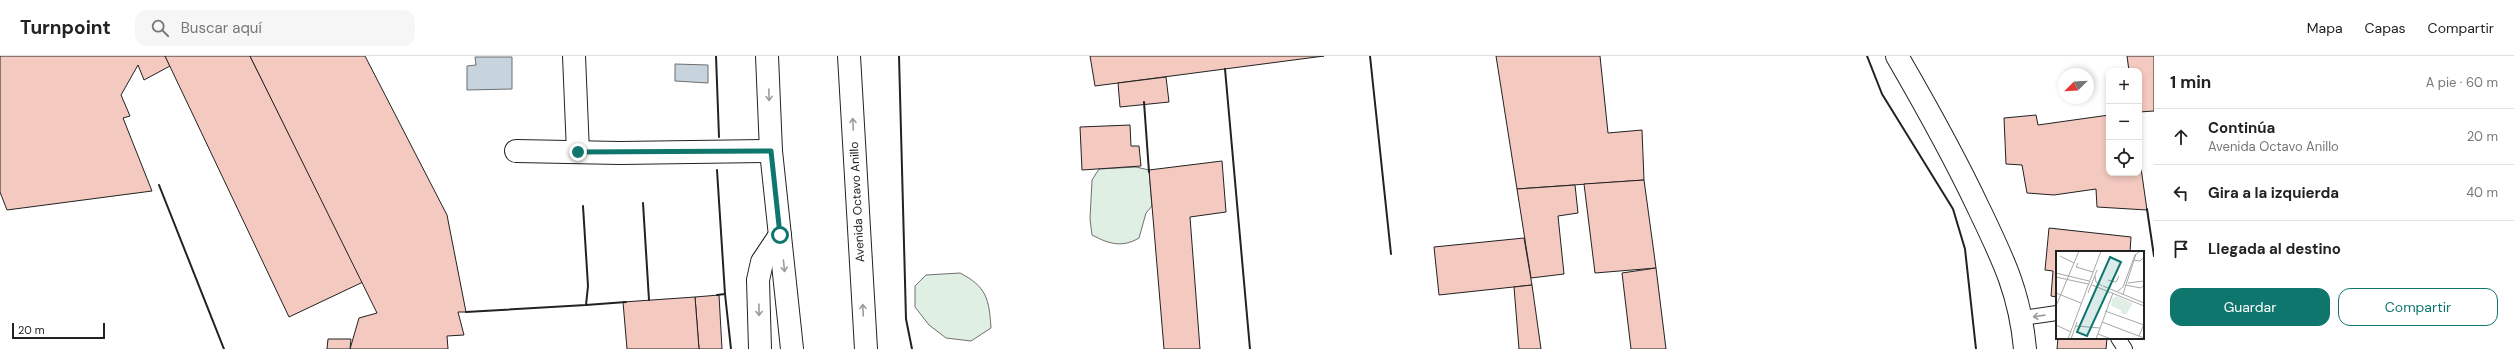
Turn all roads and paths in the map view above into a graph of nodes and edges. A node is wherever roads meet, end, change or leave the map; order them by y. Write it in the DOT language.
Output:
graph roads {
  1 [pos="574,56"];
  2 [pos="767,56"];
  3 [pos="849,56"];
  4 [pos="1897,56"];
  5 [pos="516,150"];
  6 [pos="771,151"];
  7 [pos="578,152"];
  8 [pos="780,235"];
  9 [pos="2056,313"];
  10 [pos="2022,318"];
  11 [pos="2119,339"];
  12 [pos="760,349"];
  13 [pos="792,349"];
  14 [pos="866,349"];
  15 [pos="2025,349"];
  16 [pos="2125,349"];
  1 -- 7 [label="main road"];
  2 -- 6 [label="main road, one-way"];
  14 -- 3 [label="main road, Avenida Octavo Anillo, one-way"];
  4 -- 10 [label="main road"];
  5 -- 7 [label="main road"];
  6 -- 7 [label="main road"];
  6 -- 8 [label="main road"];
  8 -- 12 [label="main road, one-way"];
  8 -- 13 [label="main road, one-way"];
  9 -- 10 [label="lane, one-way"];
  10 -- 15 [label="main road"];
  11 -- 16 [label="lane"];
}
